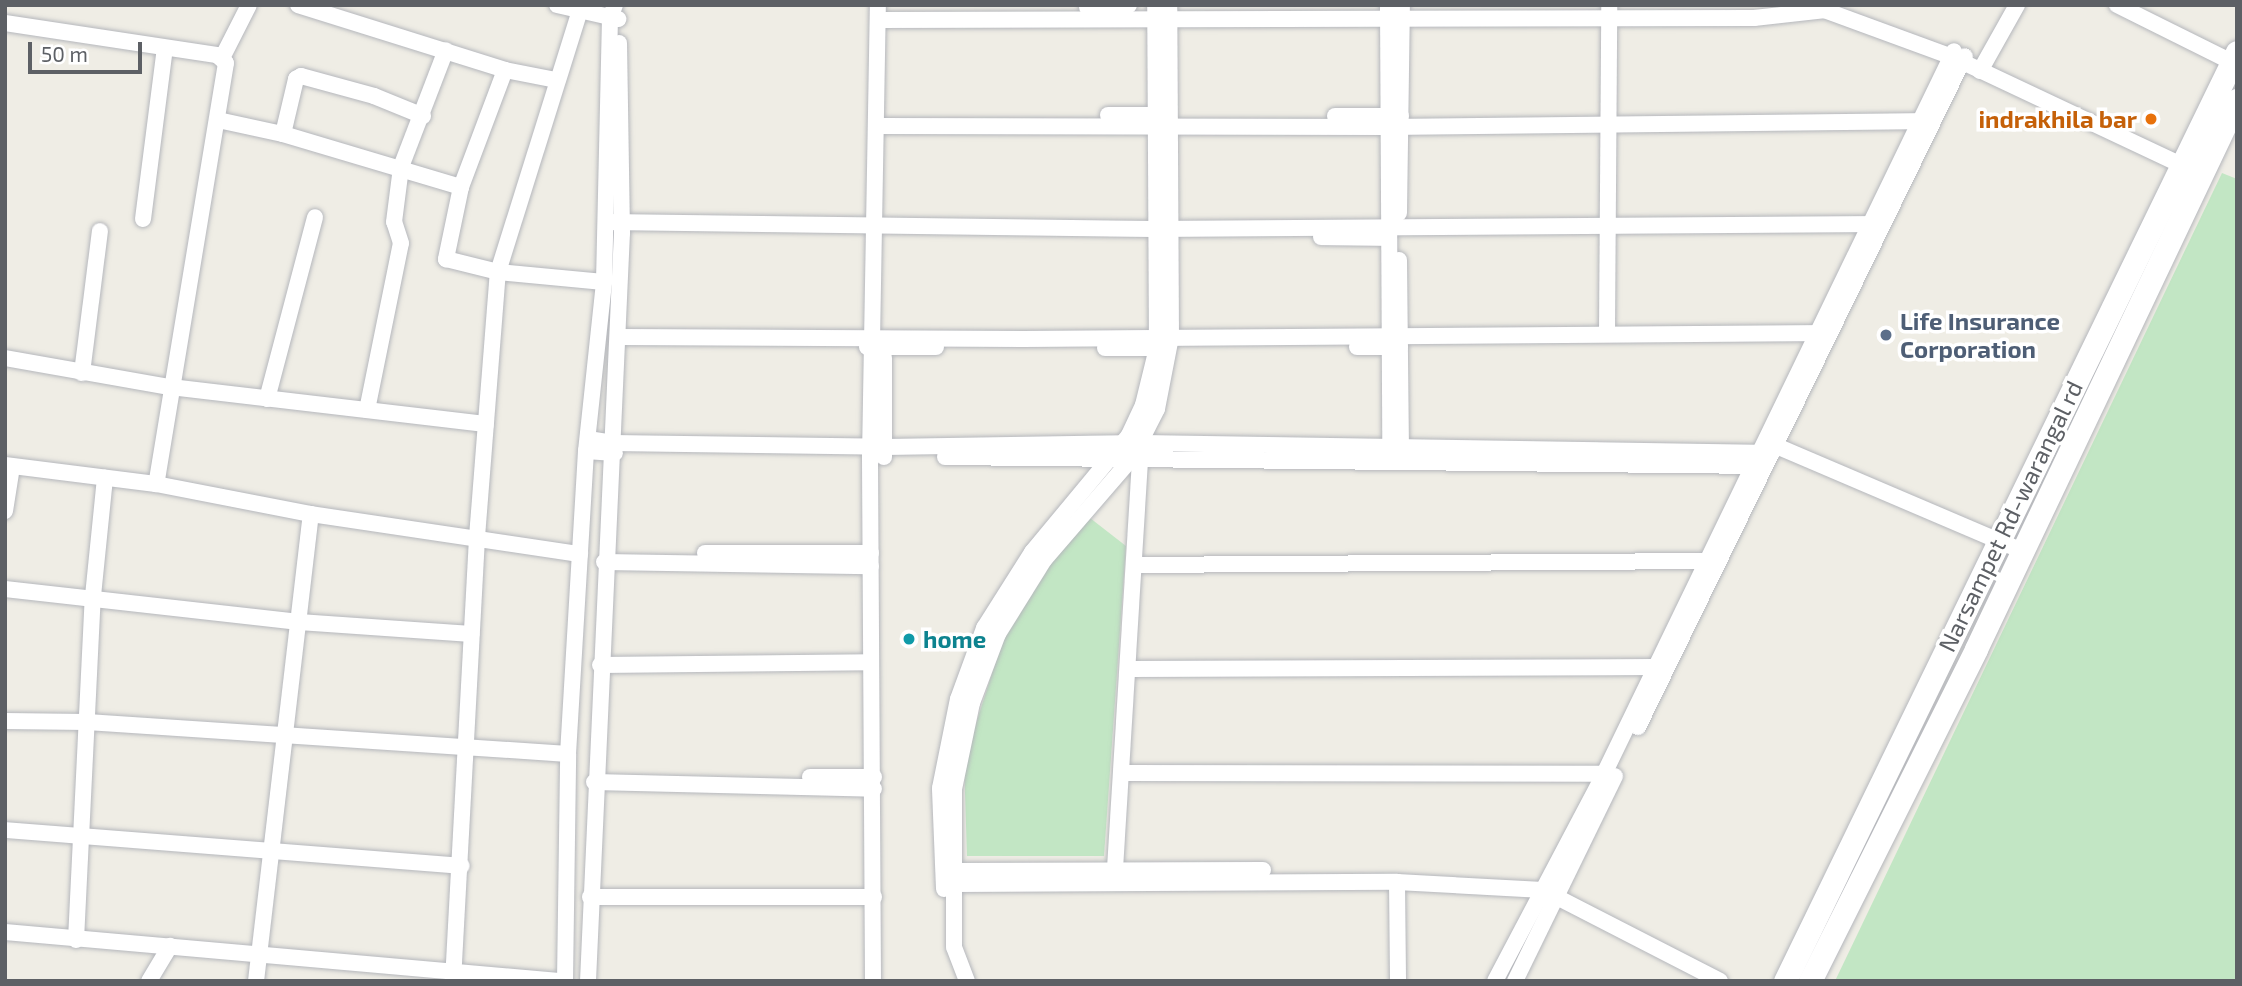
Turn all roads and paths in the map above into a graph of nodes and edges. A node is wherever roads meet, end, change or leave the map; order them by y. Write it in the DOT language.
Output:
graph roads {
  1 [pos="249,5"];
  2 [pos="557,5"];
  3 [pos="1129,5"];
  4 [pos="2117,5"];
  5 [pos="307,6"];
  6 [pos="1824,7"];
  7 [pos="2012,7"];
  8 [pos="580,11"];
  9 [pos="1162,11"];
  10 [pos="1609,11"];
  11 [pos="615,12"];
  12 [pos="1395,12"];
  13 [pos="882,14"];
  14 [pos="5,23"];
  15 [pos="164,48"];
  16 [pos="446,50"];
  17 [pos="1957,56"];
  18 [pos="2234,57"];
  19 [pos="222,58"];
  20 [pos="1983,68"];
  21 [pos="505,70"];
  22 [pos="556,80"];
  23 [pos="2229,100"];
  24 [pos="423,116"];
  25 [pos="218,120"];
  26 [pos="1161,121"];
  27 [pos="1394,121"];
  28 [pos="1926,121"];
  29 [pos="882,123"];
  30 [pos="1609,123"];
  31 [pos="284,134"];
  32 [pos="2183,161"];
  33 [pos="401,167"];
  34 [pos="461,187"];
  35 [pos="314,217"];
  36 [pos="143,219"];
  37 [pos="1875,225"];
  38 [pos="1606,227"];
  39 [pos="615,228"];
  40 [pos="881,230"];
  41 [pos="1392,230"];
  42 [pos="100,231"];
  43 [pos="1161,232"];
  44 [pos="498,272"];
  45 [pos="604,282"];
  46 [pos="1607,332"];
  47 [pos="1822,333"];
  48 [pos="1394,341"];
  49 [pos="619,342"];
  50 [pos="880,342"];
  51 [pos="1164,342"];
  52 [pos="597,346"];
  53 [pos="5,358"];
  54 [pos="82,373"];
  55 [pos="170,387"];
  56 [pos="267,399"];
  57 [pos="367,410"];
  58 [pos="486,424"];
  59 [pos="1122,444"];
  60 [pos="587,445"];
  61 [pos="611,448"];
  62 [pos="877,451"];
  63 [pos="1138,453"];
  64 [pos="1765,454"];
  65 [pos="1395,455"];
  66 [pos="1110,458"];
  67 [pos="9,466"];
  68 [pos="105,478"];
  69 [pos="156,484"];
  70 [pos="5,511"];
  71 [pos="311,514"];
  72 [pos="477,537"];
  73 [pos="1996,543"];
  74 [pos="2022,551"];
  75 [pos="580,554"];
  76 [pos="604,557"];
  77 [pos="871,559"];
  78 [pos="1706,561"];
  79 [pos="1134,565"];
  80 [pos="5,589"];
  81 [pos="93,596"];
  82 [pos="299,622"];
  83 [pos="472,634"];
  84 [pos="870,667"];
  85 [pos="1655,667"];
  86 [pos="600,669"];
  87 [pos="1129,669"];
  88 [pos="5,721"];
  89 [pos="87,722"];
  90 [pos="283,735"];
  91 [pos="468,747"];
  92 [pos="568,754"];
  93 [pos="1124,773"];
  94 [pos="1604,774"];
  95 [pos="594,779"];
  96 [pos="874,783"];
  97 [pos="5,830"];
  98 [pos="84,835"];
  99 [pos="270,854"];
  100 [pos="462,866"];
  101 [pos="1115,869"];
  102 [pos="954,878"];
  103 [pos="1397,882"];
  104 [pos="1549,890"];
  105 [pos="590,892"];
  106 [pos="874,893"];
  107 [pos="5,932"];
  108 [pos="76,940"];
  109 [pos="170,946"];
  110 [pos="259,956"];
  111 [pos="453,977"];
  112 [pos="149,981"];
  113 [pos="256,981"];
  114 [pos="559,981"];
  115 [pos="565,981"];
  116 [pos="588,981"];
  117 [pos="873,981"];
  118 [pos="955,981"];
  119 [pos="967,981"];
  120 [pos="1398,981"];
  121 [pos="1495,981"];
  122 [pos="1515,981"];
  123 [pos="1720,981"];
  124 [pos="1785,981"];
  125 [pos="1810,981"];
  1 -- 19 [label="street"];
  2 -- 8 [label="street"];
  3 -- 13 [label="street"];
  4 -- 18 [label="street"];
  5 -- 16 [label="street"];
  6 -- 10 [label="street"];
  6 -- 17 [label="street"];
  7 -- 20 [label="street"];
  8 -- 11 [label="street"];
  8 -- 22 [label="street"];
  9 -- 12 [label="street"];
  9 -- 13 [label="street"];
  9 -- 26 [label="street"];
  10 -- 12 [label="street"];
  10 -- 30 [label="street"];
  11 -- 39 [label="street"];
  12 -- 27 [label="street"];
  13 -- 29 [label="street"];
  14 -- 15 [label="street"];
  15 -- 19 [label="street"];
  15 -- 36 [label="street"];
  16 -- 21 [label="street"];
  16 -- 24 [label="street"];
  17 -- 20 [label="street"];
  17 -- 28 [label="street"];
  18 -- 23 [label="main road, Narsampet Rd-warangal rd"];
  19 -- 25 [label="street"];
  20 -- 32 [label="street"];
  21 -- 22 [label="street"];
  21 -- 34 [label="street"];
  22 -- 44 [label="street"];
  23 -- 32 [label="main road, Narsampet Rd-warangal rd"];
  23 -- 74 [label="main road, Narsampet Rd-warangal rd"];
  24 -- 31 [label="street"];
  24 -- 33 [label="street"];
  25 -- 31 [label="street"];
  25 -- 55 [label="street"];
  26 -- 27 [label="street"];
  26 -- 29 [label="street"];
  26 -- 43 [label="street"];
  27 -- 30 [label="street"];
  27 -- 41 [label="street"];
  28 -- 30 [label="street"];
  28 -- 37 [label="street"];
  29 -- 40 [label="street"];
  30 -- 38 [label="street"];
  31 -- 33 [label="street"];
  32 -- 73 [label="main road, Narsampet Rd-warangal rd"];
  33 -- 34 [label="street"];
  33 -- 57 [label="street"];
  34 -- 44 [label="street"];
  35 -- 56 [label="street"];
  37 -- 38 [label="street"];
  37 -- 47 [label="street"];
  38 -- 41 [label="street"];
  38 -- 46 [label="street"];
  39 -- 40 [label="street"];
  39 -- 45 [label="street"];
  39 -- 49 [label="street"];
  40 -- 43 [label="street"];
  40 -- 50 [label="street"];
  41 -- 43 [label="street"];
  41 -- 48 [label="street"];
  42 -- 54 [label="street"];
  43 -- 51 [label="street"];
  44 -- 45 [label="street"];
  44 -- 58 [label="street"];
  45 -- 52 [label="street"];
  46 -- 47 [label="street"];
  46 -- 48 [label="street"];
  47 -- 64 [label="street"];
  48 -- 51 [label="street"];
  48 -- 65 [label="street"];
  49 -- 50 [label="street"];
  49 -- 52 [label="street"];
  49 -- 61 [label="street"];
  50 -- 51 [label="street"];
  50 -- 62 [label="street"];
  51 -- 59 [label="street"];
  51 -- 63 [label="street"];
  52 -- 60 [label="street"];
  53 -- 54 [label="street"];
  54 -- 55 [label="street"];
  55 -- 56 [label="street"];
  55 -- 69 [label="street"];
  56 -- 57 [label="street"];
  57 -- 58 [label="street"];
  58 -- 72 [label="street"];
  59 -- 62 [label="street"];
  59 -- 63 [label="street"];
  59 -- 66 [label="street"];
  60 -- 61 [label="street"];
  60 -- 75 [label="street"];
  61 -- 62 [label="street"];
  61 -- 76 [label="street"];
  62 -- 66 [label="street"];
  62 -- 77 [label="street"];
  63 -- 65 [label="street"];
  63 -- 66 [label="street"];
  63 -- 79 [label="street"];
  63 -- 102 [label="street"];
  64 -- 65 [label="street"];
  64 -- 73 [label="street"];
  64 -- 78 [label="street"];
  64 -- 104 [label="street"];
  66 -- 118 [label="street"];
  67 -- 68 [label="street"];
  67 -- 70 [label="street"];
  68 -- 69 [label="street"];
  68 -- 81 [label="street"];
  69 -- 71 [label="street"];
  71 -- 72 [label="street"];
  71 -- 82 [label="street"];
  72 -- 75 [label="street"];
  72 -- 83 [label="street"];
  73 -- 74 [label="street"];
  73 -- 124 [label="main road, Narsampet Rd-warangal rd"];
  74 -- 125 [label="main road, Narsampet Rd-warangal rd"];
  75 -- 92 [label="street"];
  76 -- 77 [label="street"];
  76 -- 86 [label="street"];
  77 -- 84 [label="street"];
  78 -- 79 [label="street"];
  78 -- 85 [label="street"];
  79 -- 87 [label="street"];
  80 -- 81 [label="street"];
  81 -- 82 [label="street"];
  81 -- 89 [label="street"];
  82 -- 83 [label="street"];
  82 -- 90 [label="street"];
  83 -- 91 [label="street"];
  84 -- 86 [label="street"];
  84 -- 96 [label="street"];
  85 -- 87 [label="street"];
  85 -- 94 [label="street"];
  86 -- 95 [label="street"];
  87 -- 93 [label="street"];
  88 -- 89 [label="street"];
  89 -- 90 [label="street"];
  89 -- 98 [label="street"];
  90 -- 91 [label="street"];
  90 -- 99 [label="street"];
  91 -- 92 [label="street"];
  91 -- 100 [label="street"];
  92 -- 115 [label="street"];
  93 -- 94 [label="street"];
  93 -- 101 [label="street"];
  94 -- 104 [label="street"];
  95 -- 96 [label="street"];
  95 -- 105 [label="street"];
  96 -- 106 [label="street"];
  97 -- 98 [label="street"];
  98 -- 99 [label="street"];
  98 -- 108 [label="street"];
  99 -- 100 [label="street"];
  99 -- 110 [label="street"];
  100 -- 111 [label="street"];
  101 -- 102 [label="street"];
  101 -- 104 [label="street"];
  102 -- 103 [label="street"];
  102 -- 119 [label="street"];
  103 -- 104 [label="street"];
  103 -- 120 [label="street"];
  104 -- 121 [label="street"];
  104 -- 122 [label="street"];
  104 -- 123 [label="street"];
  105 -- 106 [label="street"];
  105 -- 116 [label="street"];
  106 -- 117 [label="street"];
  107 -- 108 [label="street"];
  108 -- 109 [label="street"];
  109 -- 110 [label="street"];
  109 -- 112 [label="street"];
  110 -- 111 [label="street"];
  110 -- 113 [label="street"];
  111 -- 114 [label="street"];
}
